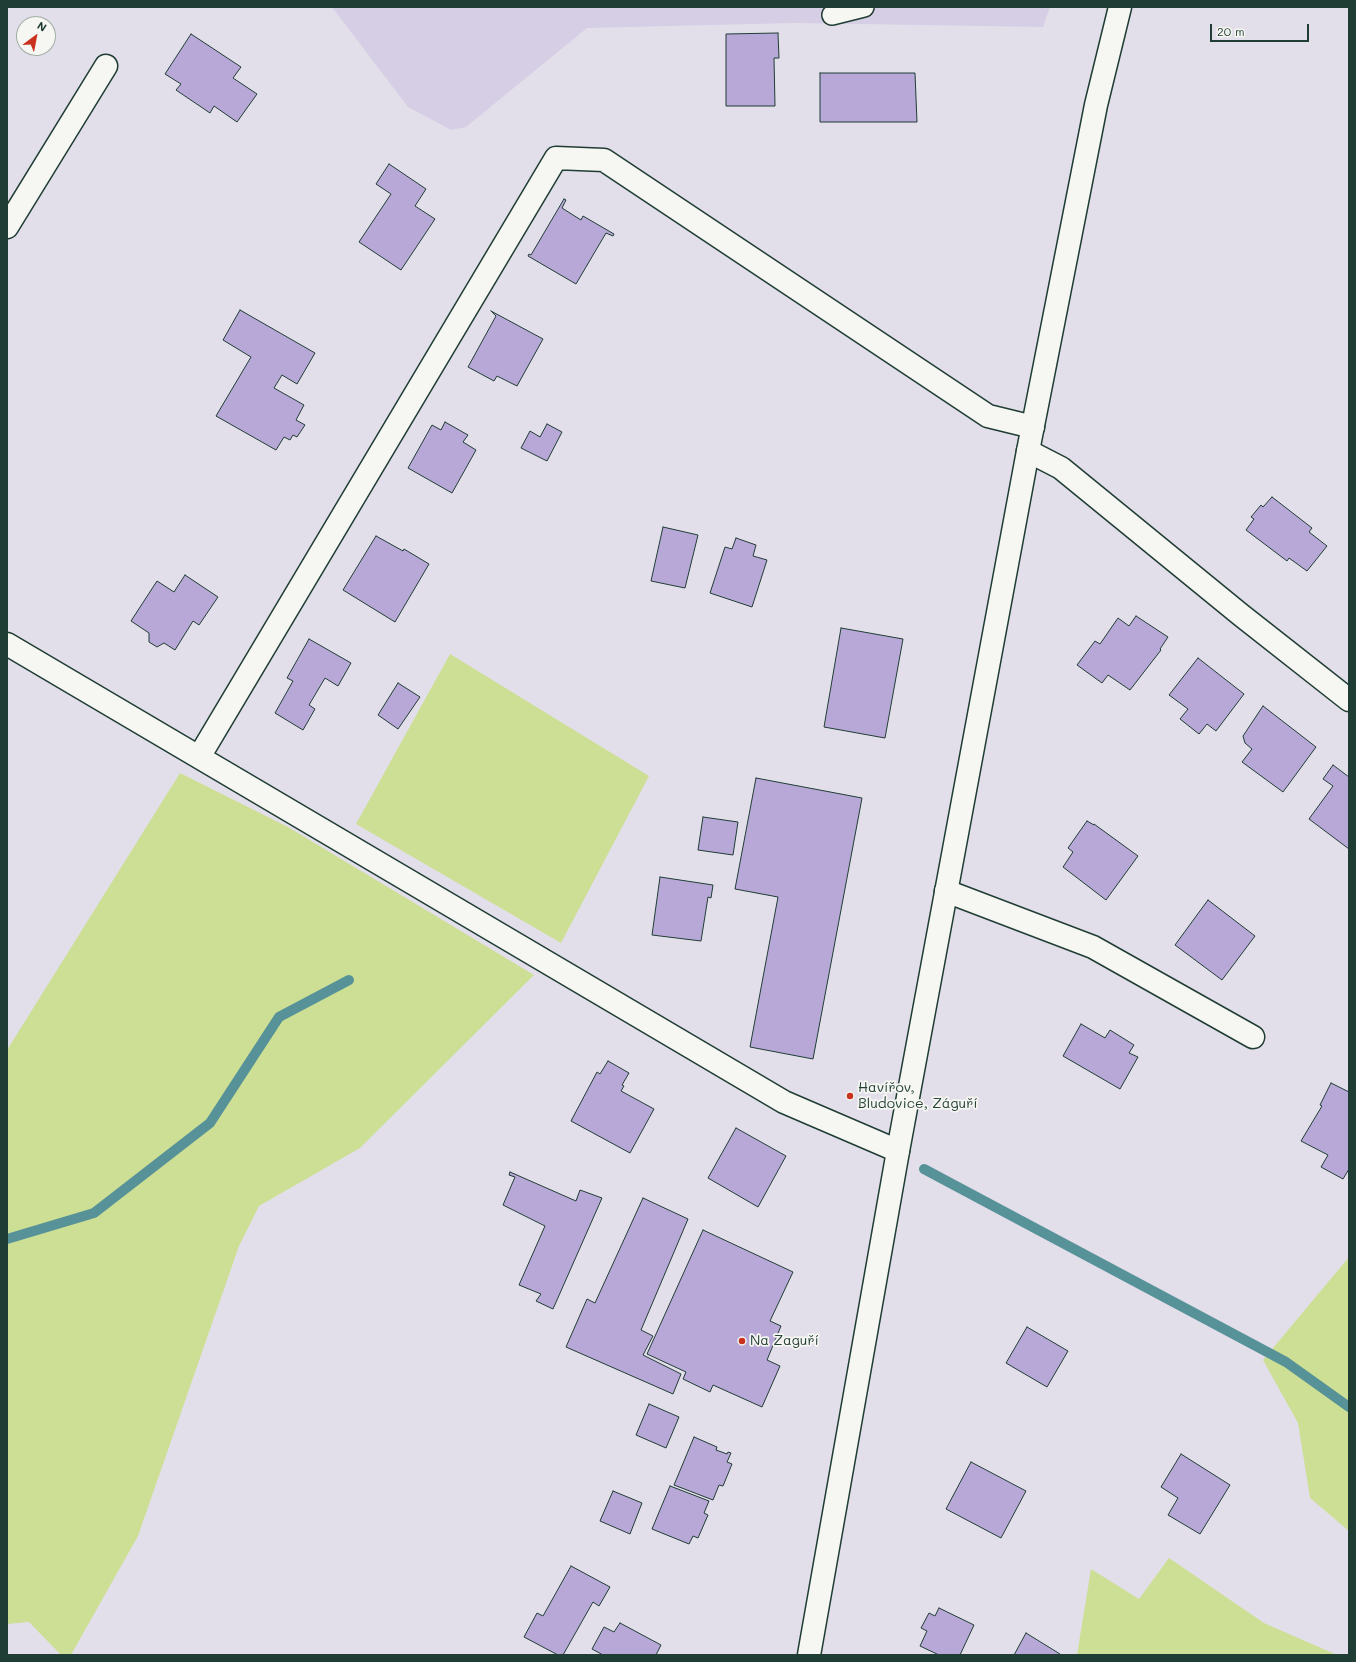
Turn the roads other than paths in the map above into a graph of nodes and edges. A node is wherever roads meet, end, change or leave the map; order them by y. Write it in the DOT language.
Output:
graph roads {
  1 [pos="864,7"];
  2 [pos="1120,7"];
  3 [pos="832,15"];
  4 [pos="106,66"];
  5 [pos="7,227"];
  6 [pos="1032,427"];
  7 [pos="1028,452"];
  8 [pos="7,644"];
  9 [pos="1349,700"];
  10 [pos="199,757"];
  11 [pos="946,891"];
  12 [pos="1254,1037"];
  13 [pos="898,1151"];
  14 [pos="809,1655"];
  1 -- 3 [label="lane"];
  2 -- 6 [label="street"];
  4 -- 5 [label="street"];
  6 -- 7 [label="street"];
  6 -- 10 [label="street"];
  7 -- 9 [label="street"];
  7 -- 11 [label="street"];
  8 -- 10 [label="street"];
  10 -- 13 [label="street"];
  11 -- 12 [label="street"];
  11 -- 13 [label="street"];
  13 -- 14 [label="street"];
}
